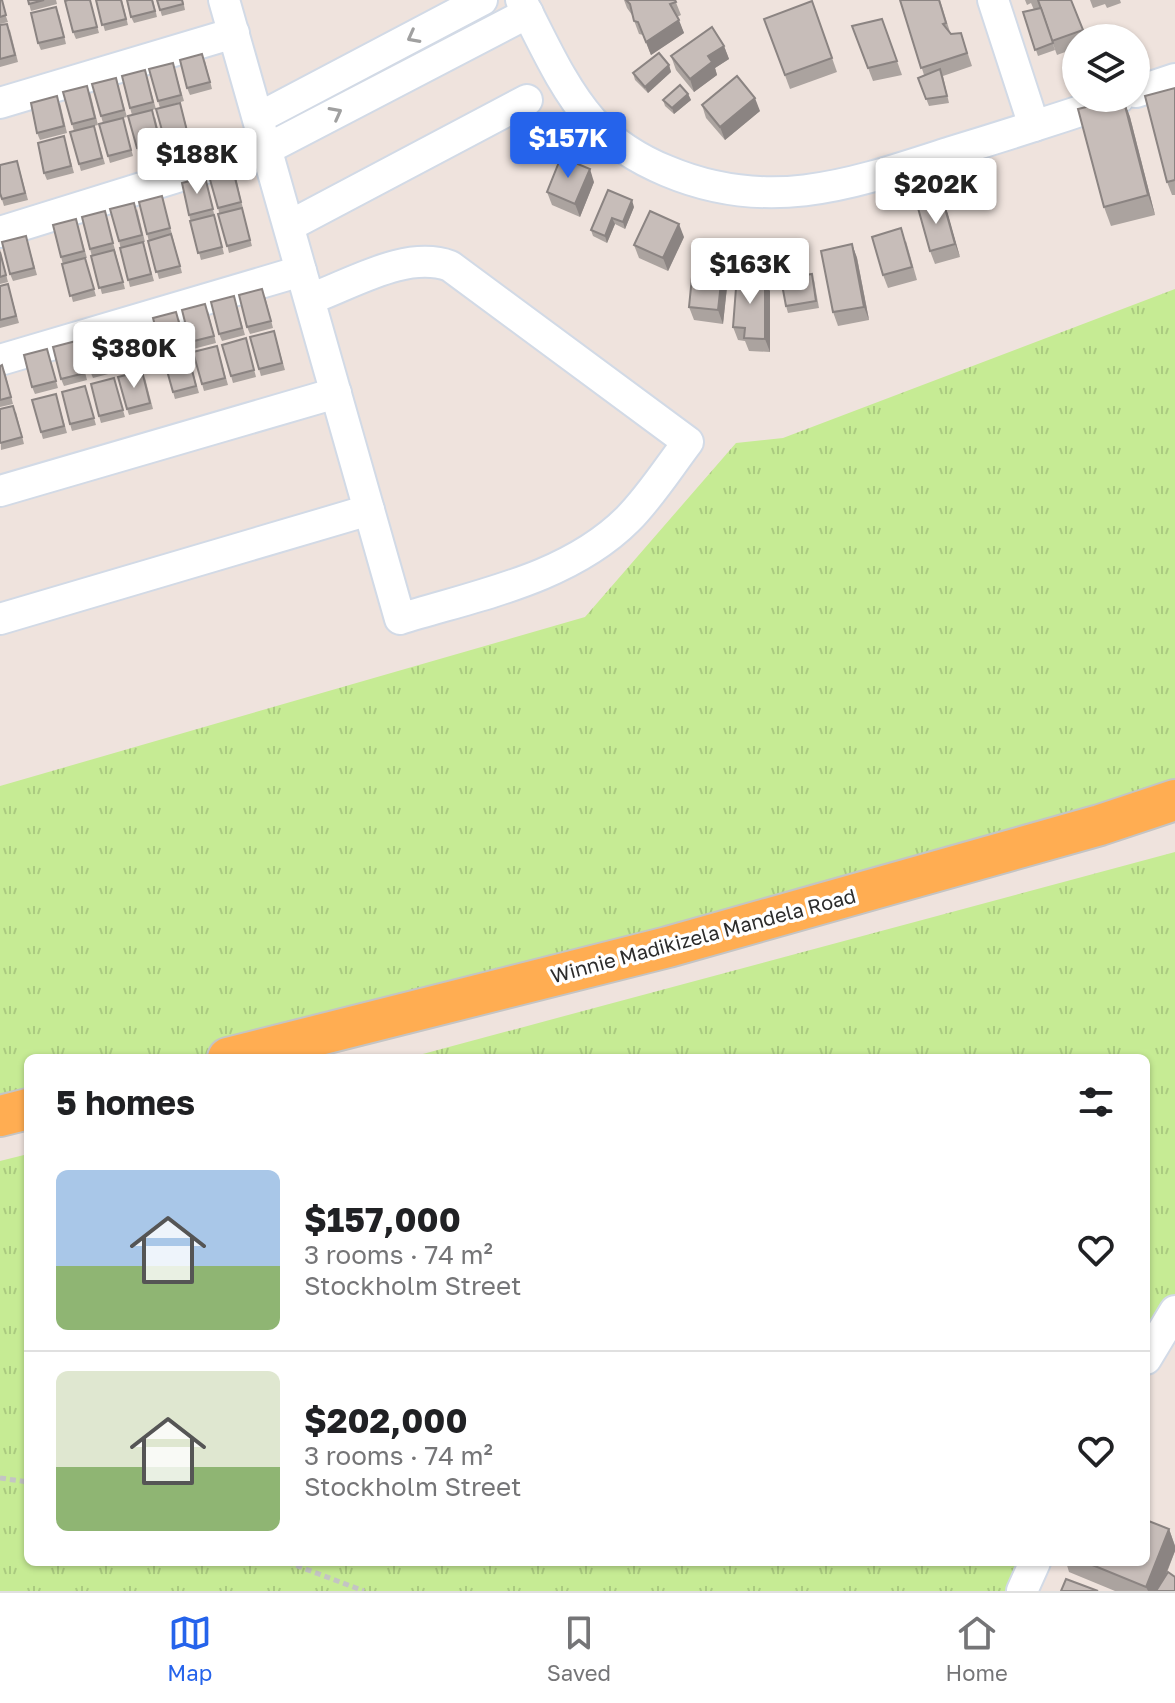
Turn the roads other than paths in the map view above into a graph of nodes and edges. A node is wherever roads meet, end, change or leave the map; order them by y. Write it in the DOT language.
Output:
graph roads {
  1 [pos="224,0"];
  2 [pos="482,0"];
  3 [pos="993,0"];
  4 [pos="524,6"];
  5 [pos="234,33"];
  6 [pos="1175,79"];
  7 [pos="1150,87"];
  8 [pos="527,100"];
  9 [pos="0,103"];
  10 [pos="1076,112"];
  11 [pos="258,118"];
  12 [pos="1034,126"];
  13 [pos="267,149"];
  14 [pos="289,226"];
  15 [pos="0,232"];
  16 [pos="305,285"];
  17 [pos="0,360"];
  18 [pos="336,393"];
  19 [pos="0,491"];
  20 [pos="369,510"];
  21 [pos="0,619"];
  22 [pos="1175,800"];
  23 [pos="244,1054"];
  24 [pos="24,1110"];
  25 [pos="0,1116"];
  26 [pos="1175,1311"];
  27 [pos="1150,1352"];
  28 [pos="1033,1566"];
  29 [pos="1022,1591"];
  1 -- 5 [label="street"];
  2 -- 11 [label="street, one-way"];
  3 -- 12 [label="street"];
  4 -- 12 [label="street"];
  13 -- 4 [label="street, one-way"];
  5 -- 9 [label="street"];
  5 -- 11 [label="street"];
  6 -- 7 [label="street"];
  8 -- 14 [label="street"];
  10 -- 12 [label="street"];
  11 -- 13 [label="street"];
  13 -- 14 [label="street"];
  13 -- 15 [label="street"];
  14 -- 16 [label="street"];
  16 -- 17 [label="street"];
  16 -- 18 [label="street"];
  16 -- 20 [label="street"];
  18 -- 19 [label="street"];
  18 -- 20 [label="street"];
  20 -- 21 [label="street"];
  22 -- 23 [label="main road, Winnie Madikizela Mandela Road"];
  24 -- 25 [label="main road"];
  26 -- 27 [label="street"];
  28 -- 29 [label="street"];
}
